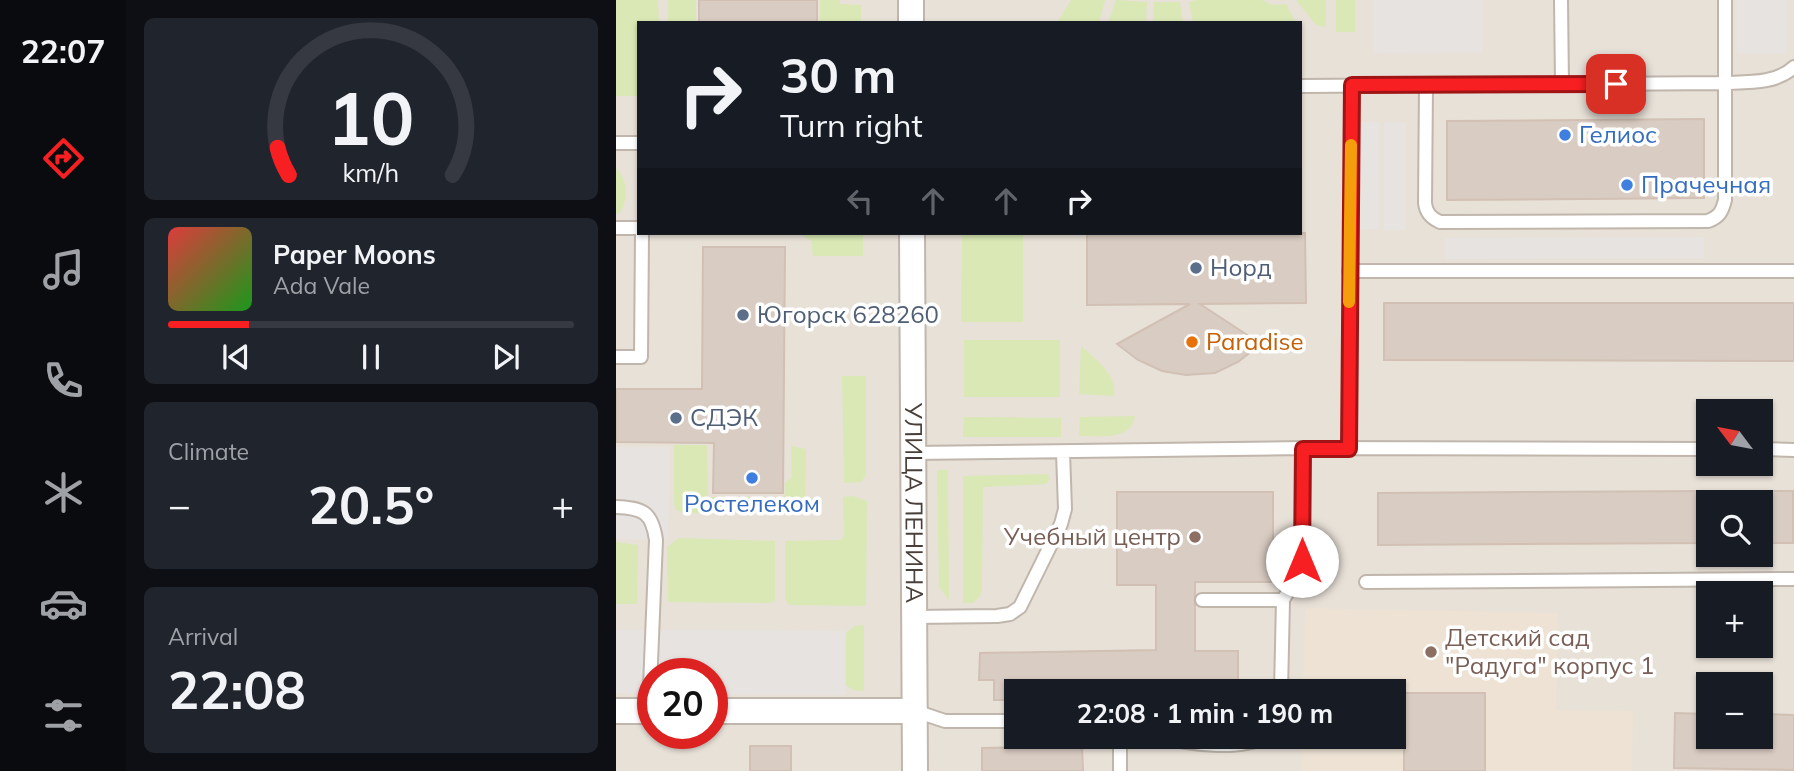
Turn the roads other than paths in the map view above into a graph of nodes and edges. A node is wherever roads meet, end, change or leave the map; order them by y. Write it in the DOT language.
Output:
graph roads {
  1 [pos="911,0"];
  2 [pos="1562,0"];
  3 [pos="1725,0"];
  4 [pos="911,21"];
  5 [pos="1794,67"];
  6 [pos="1724,83"];
  7 [pos="1562,84"];
  8 [pos="1352,85"];
  9 [pos="1426,85"];
  10 [pos="1302,86"];
  11 [pos="616,143"];
  12 [pos="637,143"];
  13 [pos="616,228"];
  14 [pos="637,228"];
  15 [pos="642,235"];
  16 [pos="912,235"];
  17 [pos="1349,271"];
  18 [pos="1794,271"];
  19 [pos="616,357"];
  20 [pos="1303,449"];
  21 [pos="1349,449"];
  22 [pos="1696,449"];
  23 [pos="1773,449"];
  24 [pos="1794,450"];
  25 [pos="1063,452"];
  26 [pos="913,453"];
  27 [pos="616,506"];
  28 [pos="1794,579"];
  29 [pos="1366,582"];
  30 [pos="1202,600"];
  31 [pos="1283,600"];
  32 [pos="914,617"];
  33 [pos="653,658"];
  34 [pos="1281,679"];
  35 [pos="616,711"];
  36 [pos="637,711"];
  37 [pos="915,711"];
  38 [pos="728,712"];
  39 [pos="1004,721"];
  40 [pos="1120,749"];
  41 [pos="915,771"];
  42 [pos="1120,771"];
  1 -- 4 [label="street"];
  2 -- 7 [label="lane"];
  3 -- 6 [label="lane"];
  5 -- 6 [label="lane"];
  6 -- 7 [label="lane"];
  6 -- 9 [label="lane"];
  7 -- 9 [label="lane"];
  8 -- 9 [label="lane"];
  8 -- 10 [label="lane"];
  8 -- 17 [label="lane"];
  11 -- 12 [label="lane"];
  13 -- 14 [label="lane"];
  15 -- 19 [label="lane"];
  16 -- 26 [label="street, УЛИЦА ЛЕНИНА"];
  17 -- 18 [label="lane"];
  17 -- 21 [label="lane"];
  20 -- 21 [label="lane"];
  20 -- 25 [label="lane"];
  20 -- 31 [label="lane"];
  21 -- 22 [label="lane"];
  23 -- 24 [label="lane"];
  25 -- 26 [label="lane"];
  25 -- 32 [label="lane"];
  26 -- 32 [label="street, УЛИЦА ЛЕНИНА"];
  27 -- 33 [label="lane"];
  28 -- 29 [label="lane"];
  30 -- 31 [label="lane"];
  31 -- 34 [label="lane"];
  32 -- 37 [label="street, УЛИЦА ЛЕНИНА"];
  35 -- 36 [label="street"];
  37 -- 38 [label="street"];
  37 -- 39 [label="lane"];
  37 -- 41 [label="street, УЛИЦА ЛЕНИНА"];
  40 -- 42 [label="lane"];
}
